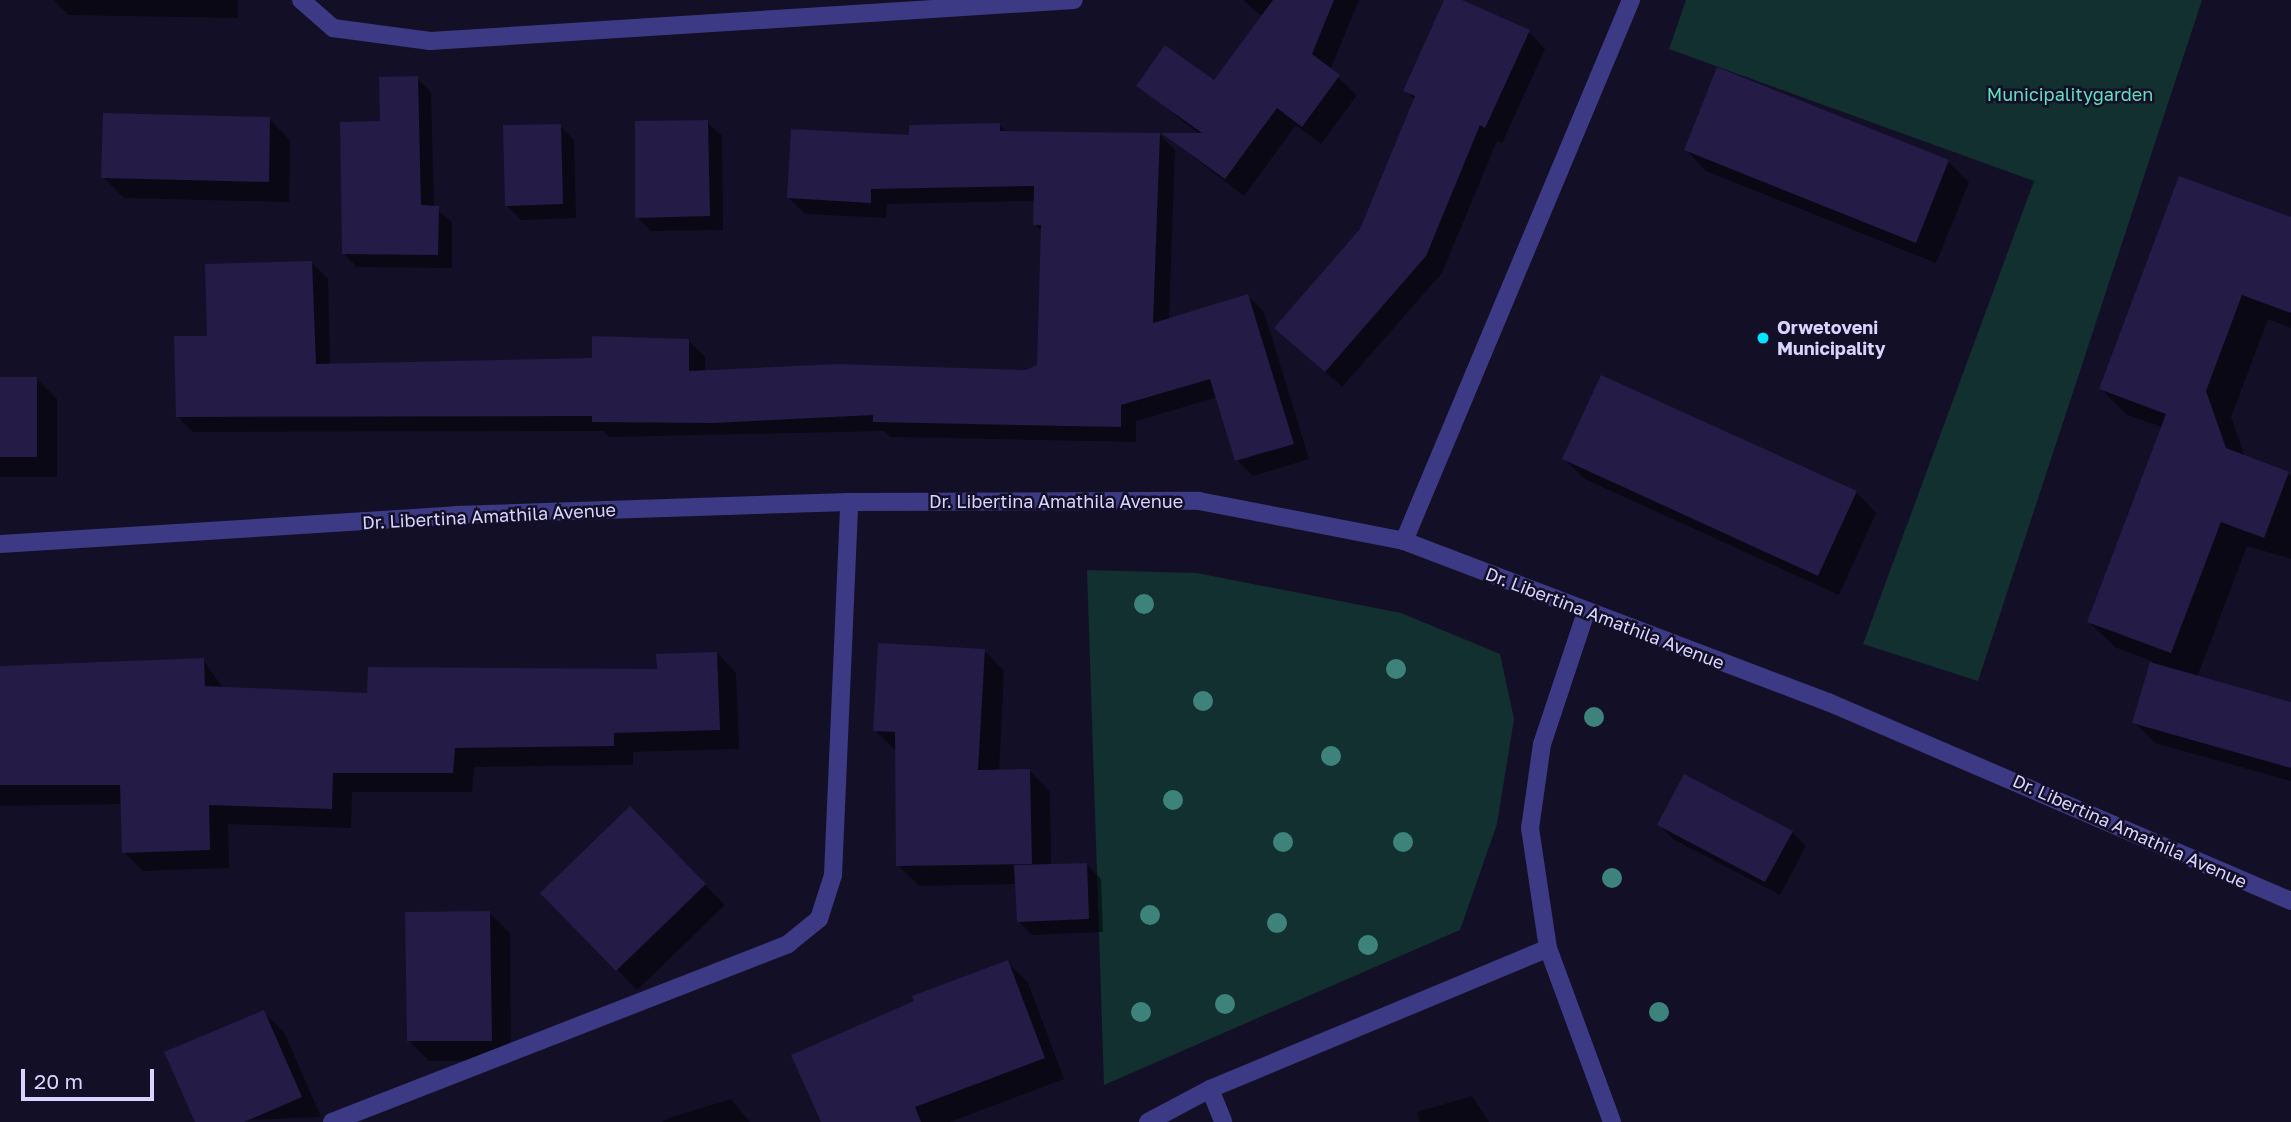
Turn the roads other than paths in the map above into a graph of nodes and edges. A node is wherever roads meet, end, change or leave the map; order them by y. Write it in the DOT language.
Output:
graph roads {
  1 [pos="302,0"];
  2 [pos="1074,0"];
  3 [pos="1631,0"];
  4 [pos="849,502"];
  5 [pos="1404,541"];
  6 [pos="0,544"];
  7 [pos="1586,612"];
  8 [pos="2291,901"];
  9 [pos="1548,948"];
  10 [pos="1210,1089"];
  11 [pos="332,1122"];
  12 [pos="1148,1122"];
  13 [pos="1223,1122"];
  14 [pos="1612,1122"];
  1 -- 2 [label="street"];
  3 -- 5 [label="street"];
  4 -- 5 [label="street, Dr. Libertina Amathila Avenue"];
  4 -- 6 [label="street, Dr. Libertina Amathila Avenue"];
  4 -- 11 [label="street"];
  5 -- 7 [label="street, Dr. Libertina Amathila Avenue"];
  7 -- 8 [label="street, Dr. Libertina Amathila Avenue"];
  7 -- 9 [label="street"];
  9 -- 10 [label="street"];
  9 -- 14 [label="street"];
  10 -- 12 [label="street"];
  10 -- 13 [label="street"];
}
